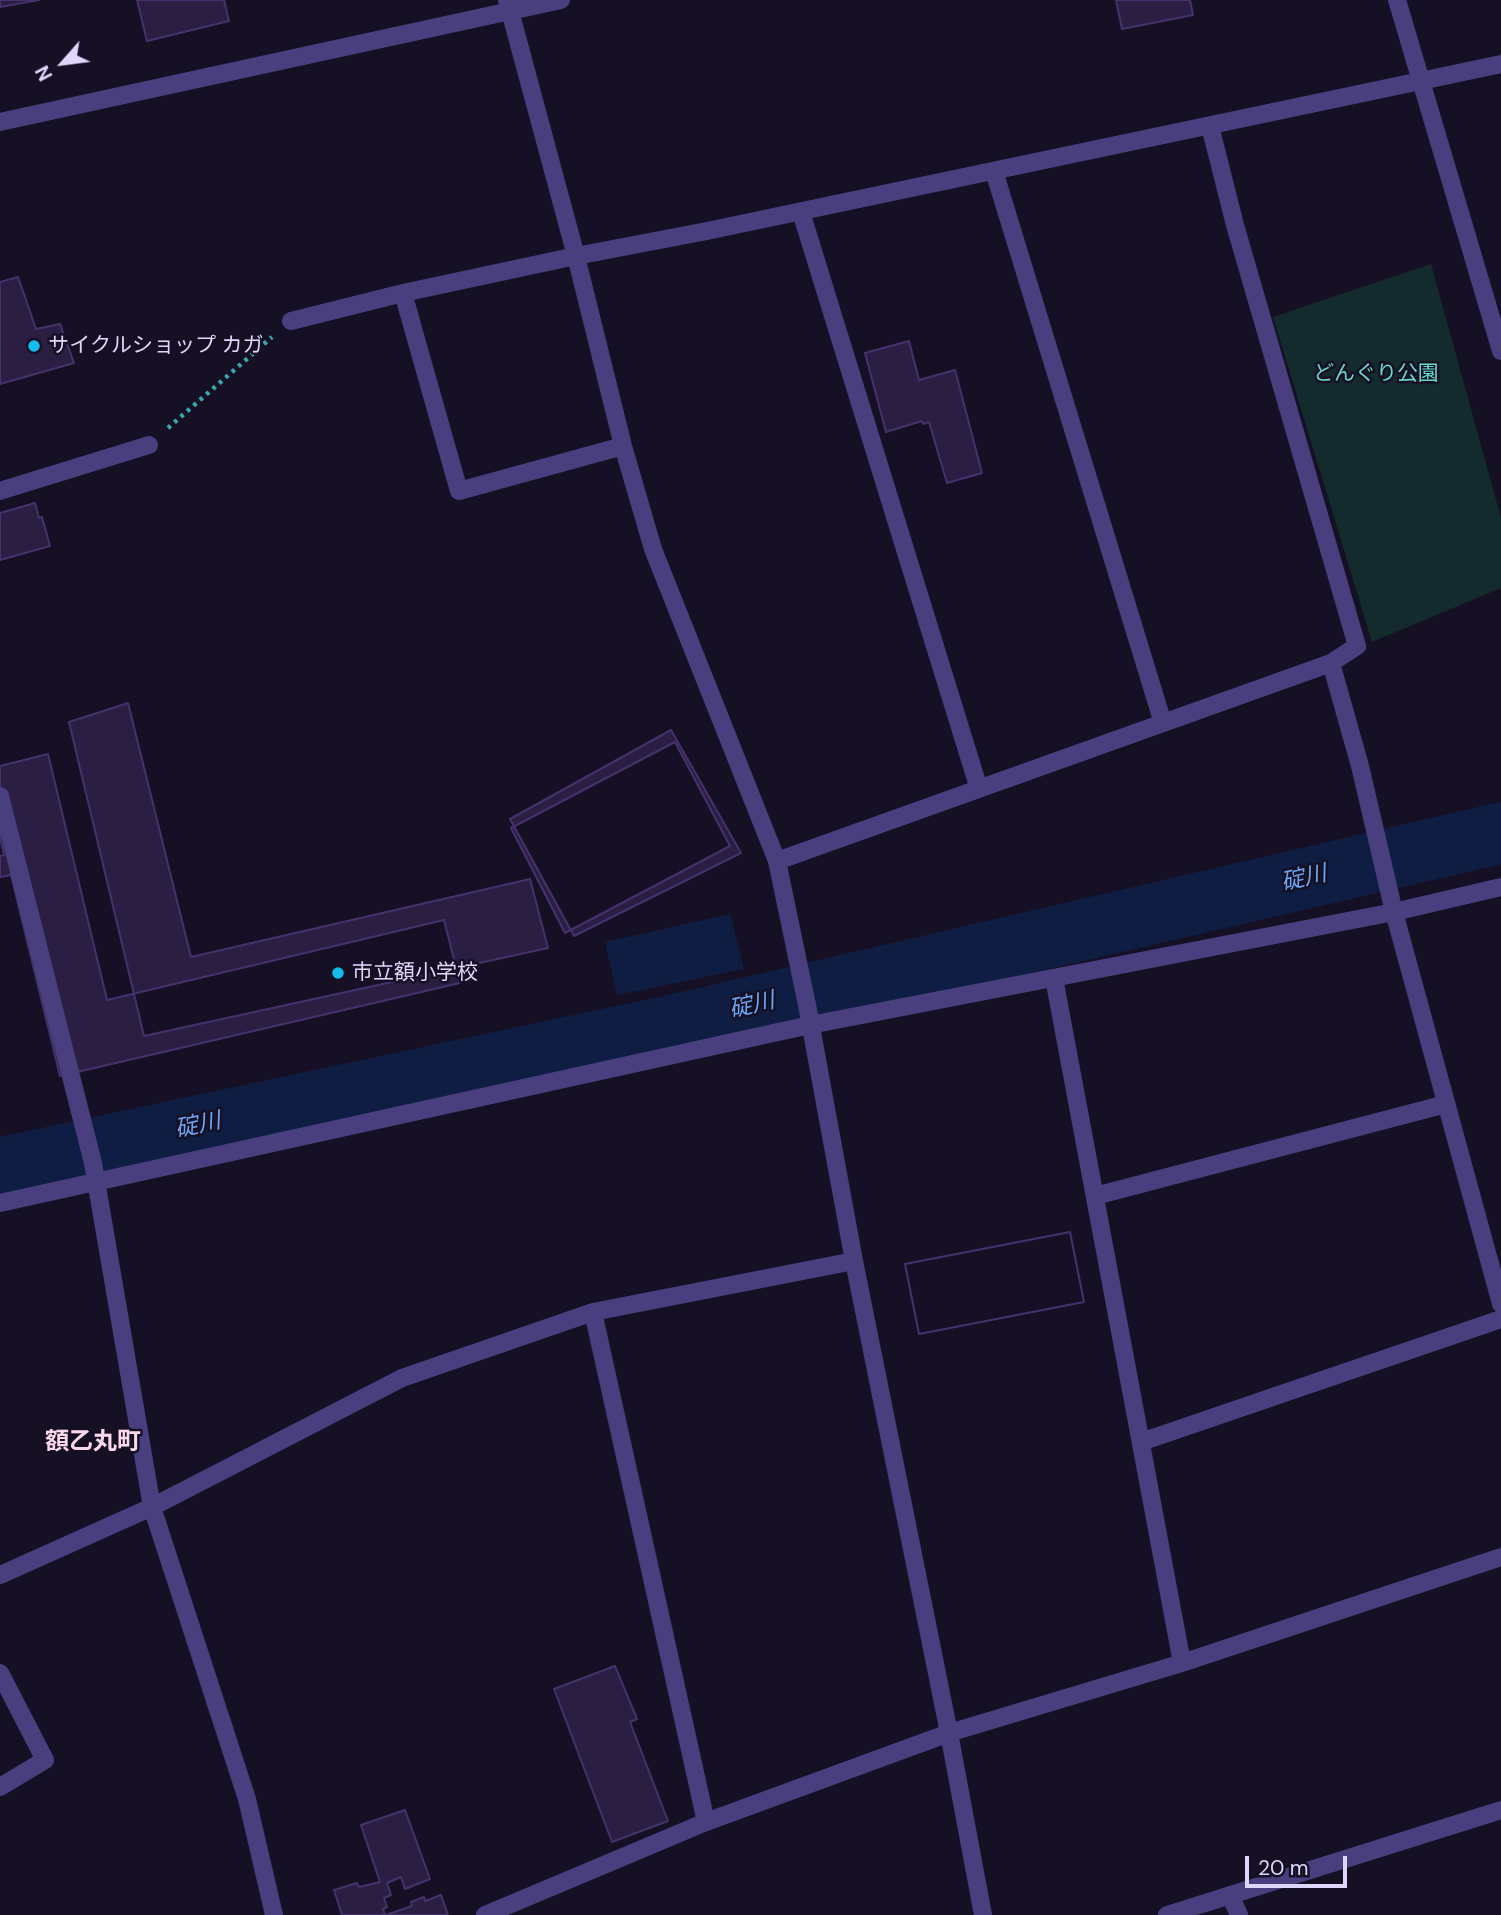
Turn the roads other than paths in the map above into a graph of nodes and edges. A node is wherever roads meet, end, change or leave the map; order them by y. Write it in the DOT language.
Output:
graph roads {
  1 [pos="561,0"];
  2 [pos="1397,0"];
  3 [pos="508,5"];
  4 [pos="1501,64"];
  5 [pos="1422,81"];
  6 [pos="0,122"];
  7 [pos="1210,126"];
  8 [pos="994,171"];
  9 [pos="801,212"];
  10 [pos="576,256"];
  11 [pos="403,293"];
  12 [pos="291,321"];
  13 [pos="1501,351"];
  14 [pos="149,445"];
  15 [pos="623,446"];
  16 [pos="0,491"];
  17 [pos="1331,663"];
  18 [pos="1163,723"];
  19 [pos="979,789"];
  20 [pos="0,796"];
  21 [pos="777,861"];
  22 [pos="1501,887"];
  23 [pos="1394,912"];
  24 [pos="1054,978"];
  25 [pos="810,1026"];
  26 [pos="1446,1104"];
  27 [pos="98,1183"];
  28 [pos="1095,1196"];
  29 [pos="0,1203"];
  30 [pos="854,1261"];
  31 [pos="1501,1304"];
  32 [pos="593,1312"];
  33 [pos="1501,1319"];
  34 [pos="1141,1442"];
  35 [pos="152,1507"];
  36 [pos="1501,1557"];
  37 [pos="0,1575"];
  38 [pos="1182,1663"];
  39 [pos="0,1673"];
  40 [pos="949,1733"];
  41 [pos="0,1787"];
  42 [pos="1501,1810"];
  43 [pos="706,1822"];
  44 [pos="1230,1895"];
  45 [pos="274,1915"];
  46 [pos="485,1915"];
  47 [pos="983,1915"];
  48 [pos="1167,1915"];
  49 [pos="1239,1915"];
  1 -- 3 [label="street"];
  2 -- 5 [label="street"];
  3 -- 6 [label="street"];
  3 -- 10 [label="street"];
  4 -- 5 [label="street"];
  5 -- 7 [label="street"];
  5 -- 13 [label="street"];
  7 -- 8 [label="street"];
  7 -- 17 [label="street"];
  8 -- 9 [label="street"];
  8 -- 18 [label="street"];
  9 -- 10 [label="street"];
  9 -- 19 [label="street"];
  10 -- 11 [label="street"];
  10 -- 15 [label="street"];
  11 -- 12 [label="street"];
  11 -- 15 [label="street"];
  14 -- 16 [label="street"];
  15 -- 21 [label="street"];
  17 -- 18 [label="street"];
  17 -- 23 [label="street"];
  18 -- 19 [label="street"];
  19 -- 21 [label="street"];
  20 -- 27 [label="street"];
  21 -- 25 [label="street"];
  22 -- 23 [label="street"];
  23 -- 24 [label="street"];
  23 -- 26 [label="street"];
  24 -- 25 [label="street"];
  24 -- 28 [label="street"];
  25 -- 27 [label="street"];
  25 -- 30 [label="street"];
  26 -- 28 [label="street"];
  26 -- 31 [label="street"];
  27 -- 29 [label="street"];
  27 -- 35 [label="street"];
  28 -- 34 [label="street"];
  30 -- 32 [label="street"];
  30 -- 40 [label="street"];
  32 -- 35 [label="street"];
  32 -- 43 [label="street"];
  33 -- 34 [label="street"];
  34 -- 38 [label="street"];
  35 -- 37 [label="street"];
  35 -- 45 [label="street"];
  36 -- 38 [label="street"];
  38 -- 40 [label="street"];
  39 -- 41 [label="street"];
  40 -- 43 [label="street"];
  40 -- 47 [label="street"];
  42 -- 44 [label="street"];
  43 -- 46 [label="street"];
  44 -- 48 [label="street"];
  44 -- 49 [label="street"];
}
